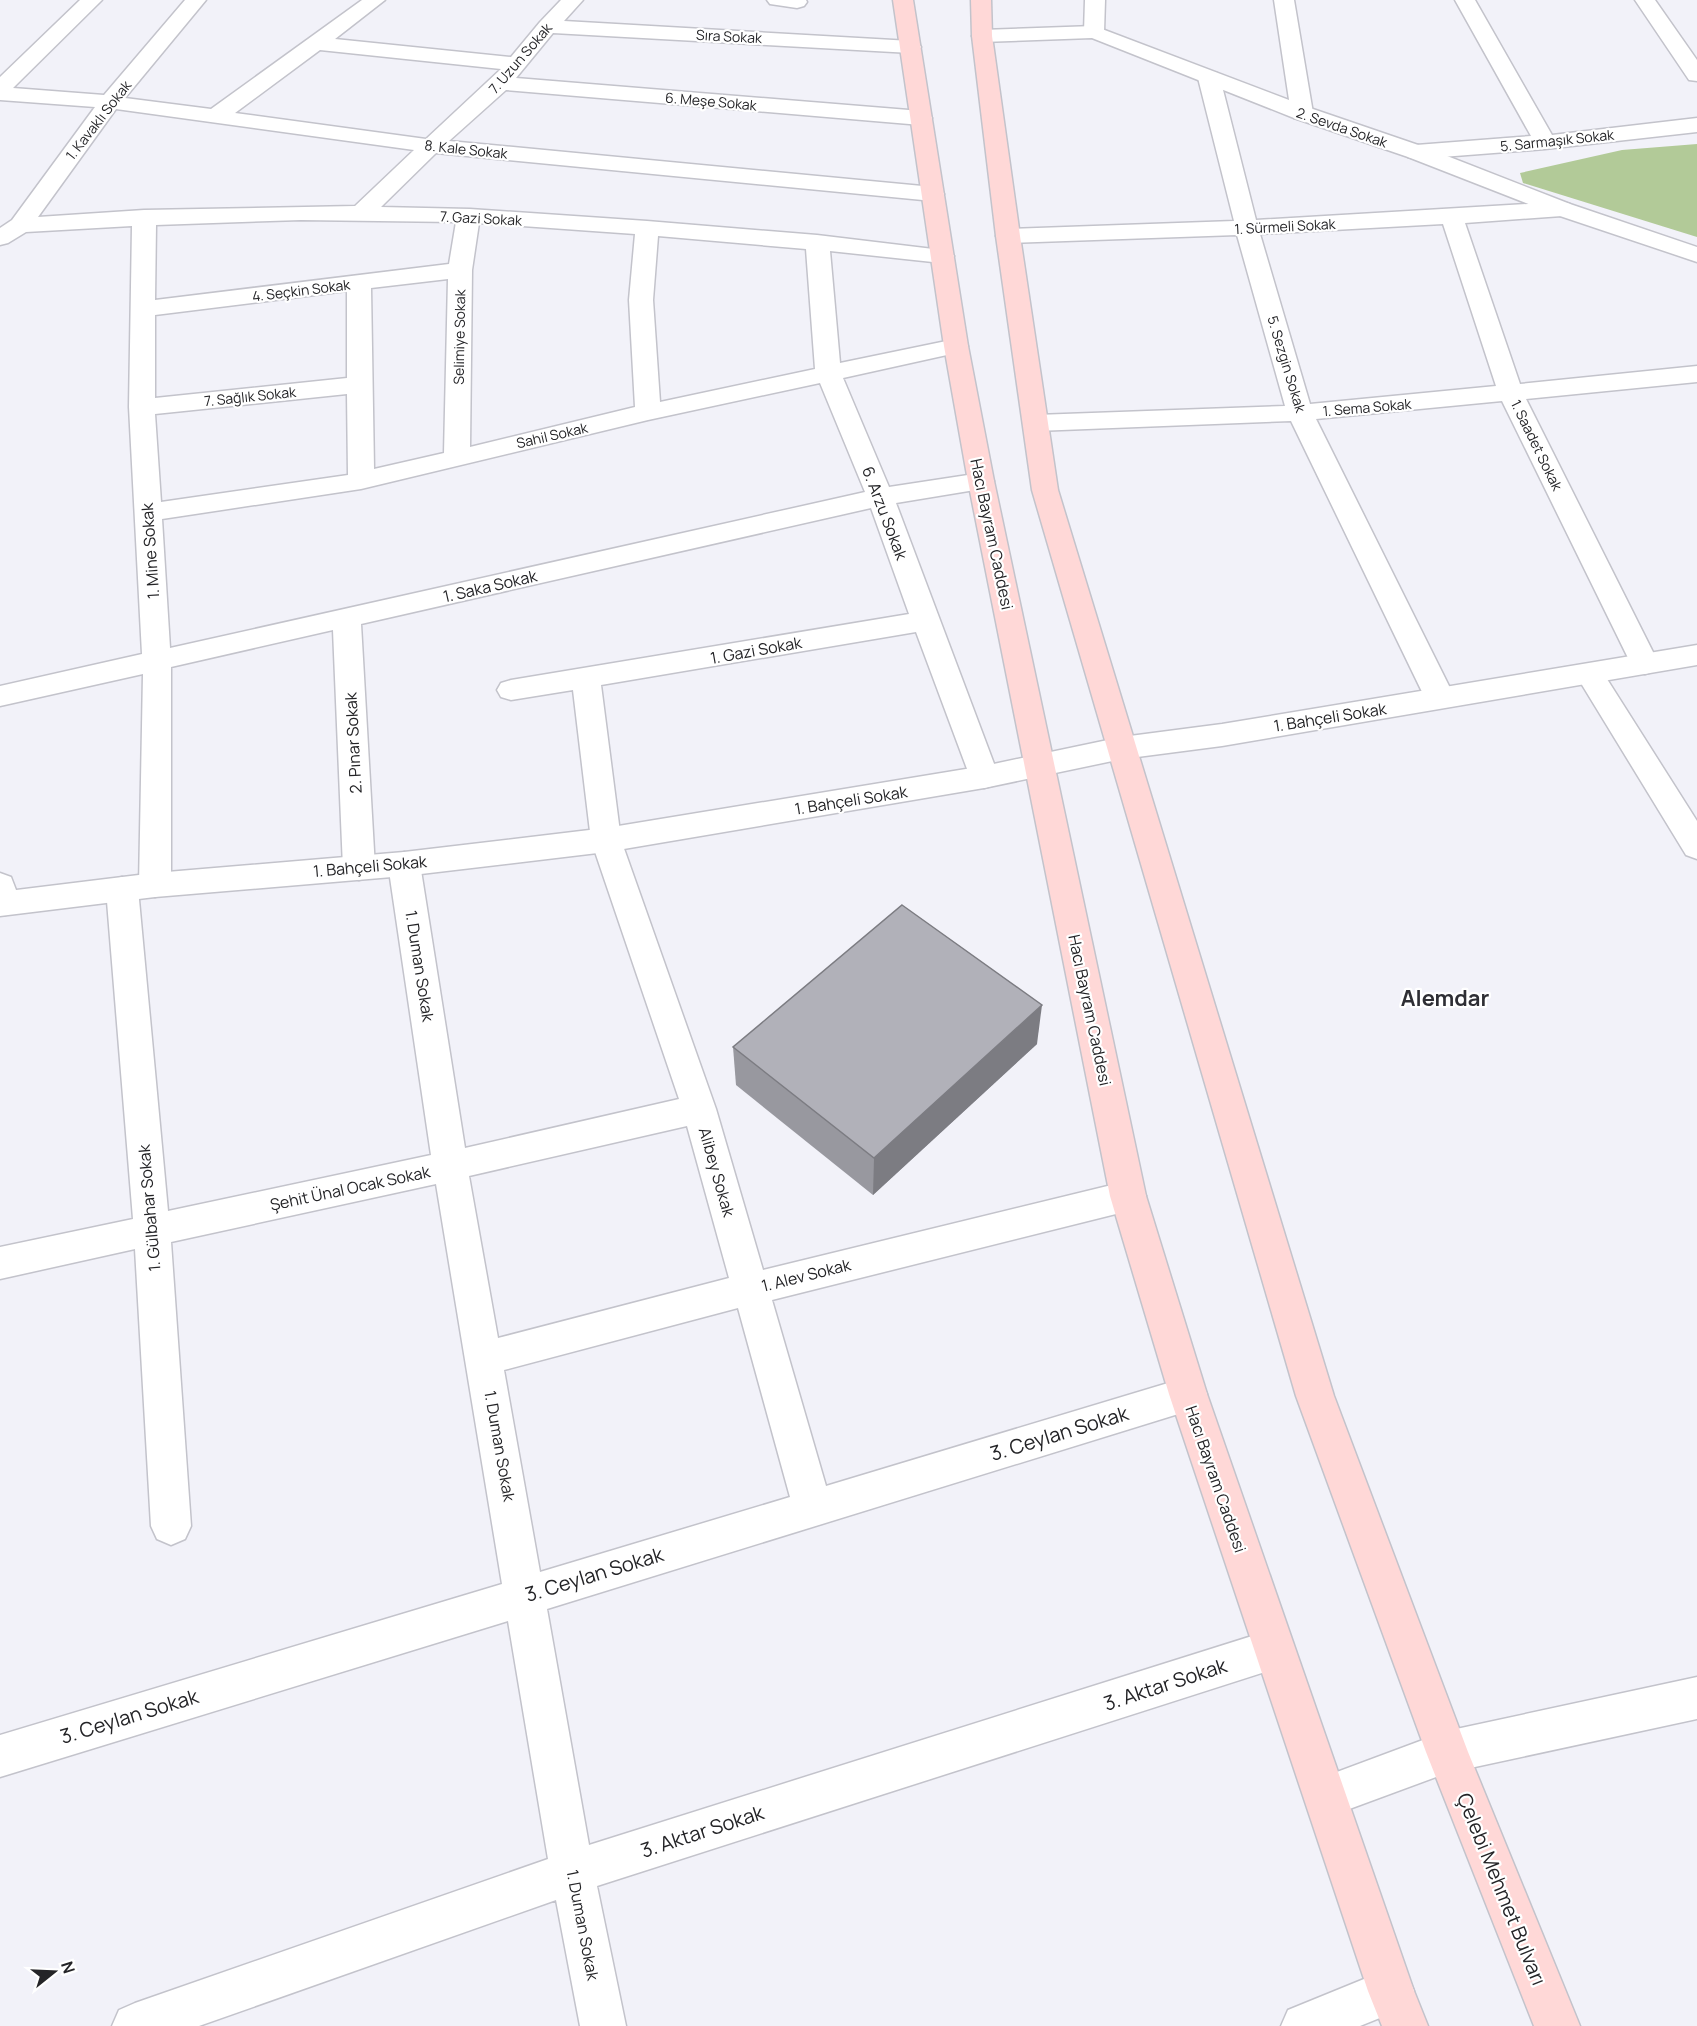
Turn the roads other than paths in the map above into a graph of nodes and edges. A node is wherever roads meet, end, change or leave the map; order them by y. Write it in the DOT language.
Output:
graph roads {
  1 [pos="92,0"];
  2 [pos="196,0"];
  3 [pos="375,0"];
  4 [pos="573,0"];
  5 [pos="903,0"];
  6 [pos="981,0"];
  7 [pos="1095,0"];
  8 [pos="1284,0"];
  9 [pos="1466,0"];
  10 [pos="1645,0"];
  11 [pos="547,26"];
  12 [pos="1094,32"];
  13 [pos="982,36"];
  14 [pos="316,43"];
  15 [pos="911,47"];
  16 [pos="517,64"];
  17 [pos="1697,75"];
  18 [pos="1209,78"];
  19 [pos="501,83"];
  20 [pos="0,89"];
  21 [pos="0,94"];
  22 [pos="110,102"];
  23 [pos="1302,113"];
  24 [pos="216,116"];
  25 [pos="921,118"];
  26 [pos="1697,125"];
  27 [pos="1545,142"];
  28 [pos="430,146"];
  29 [pos="1416,152"];
  30 [pos="933,194"];
  31 [pos="1562,208"];
  32 [pos="360,214"];
  33 [pos="469,216"];
  34 [pos="1452,217"];
  35 [pos="144,218"];
  36 [pos="20,225"];
  37 [pos="647,228"];
  38 [pos="1247,228"];
  39 [pos="1008,236"];
  40 [pos="0,238"];
  41 [pos="817,242"];
  42 [pos="1697,255"];
  43 [pos="942,256"];
  44 [pos="460,270"];
  45 [pos="359,283"];
  46 [pos="142,309"];
  47 [pos="956,346"];
  48 [pos="828,373"];
  49 [pos="1697,374"];
  50 [pos="359,385"];
  51 [pos="1511,394"];
  52 [pos="142,407"];
  53 [pos="648,412"];
  54 [pos="1300,413"];
  55 [pos="1036,423"];
  56 [pos="457,458"];
  57 [pos="361,481"];
  58 [pos="981,481"];
  59 [pos="880,497"];
  60 [pos="147,513"];
  61 [pos="347,619"];
  62 [pos="926,621"];
  63 [pos="1696,657"];
  64 [pos="157,662"];
  65 [pos="1645,664"];
  66 [pos="1590,675"];
  67 [pos="586,679"];
  68 [pos="511,690"];
  69 [pos="0,696"];
  70 [pos="1440,698"];
  71 [pos="1122,748"];
  72 [pos="1040,764"];
  73 [pos="984,777"];
  74 [pos="606,840"];
  75 [pos="1697,847"];
  76 [pos="404,864"];
  77 [pos="359,868"];
  78 [pos="138,887"];
  79 [pos="2,897"];
  80 [pos="699,1109"];
  81 [pos="450,1166"];
  82 [pos="1128,1196"];
  83 [pos="152,1231"];
  84 [pos="0,1263"];
  85 [pos="750,1289"];
  86 [pos="484,1358"];
  87 [pos="1188,1394"];
  88 [pos="813,1508"];
  89 [pos="171,1526"];
  90 [pos="526,1595"];
  91 [pos="1274,1649"];
  92 [pos="1697,1698"];
  93 [pos="1447,1752"];
  94 [pos="0,1756"];
  95 [pos="1325,1797"];
  96 [pos="572,1872"];
  97 [pos="1398,2009"];
  98 [pos="135,2026"];
  99 [pos="603,2026"];
  100 [pos="1304,2026"];
  101 [pos="1557,2026"];
  1 -- 20 [label="street"];
  2 -- 22 [label="street, 1. Kavaklı Sokak"];
  3 -- 14 [label="street"];
  4 -- 11 [label="street, 7. Uzun Sokak"];
  5 -- 15 [label="main road, Hacı Bayram Caddesi"];
  6 -- 13 [label="main road"];
  7 -- 12 [label="street"];
  8 -- 23 [label="street"];
  9 -- 27 [label="street"];
  10 -- 17 [label="street"];
  11 -- 15 [label="street, Sıra Sokak"];
  11 -- 16 [label="street, 7. Uzun Sokak"];
  12 -- 13 [label="street, 2. Sevda Sokak"];
  12 -- 18 [label="street, 2. Sevda Sokak"];
  13 -- 39 [label="main road"];
  14 -- 16 [label="street"];
  14 -- 24 [label="street"];
  15 -- 25 [label="main road, Hacı Bayram Caddesi"];
  16 -- 19 [label="street, 7. Uzun Sokak"];
  18 -- 23 [label="street, 2. Sevda Sokak"];
  18 -- 38 [label="street, 5. Sezgin Sokak"];
  19 -- 25 [label="street, 6. Meşe Sokak"];
  19 -- 28 [label="street, 7. Uzun Sokak"];
  21 -- 22 [label="street, 8. Kale Sokak"];
  22 -- 24 [label="street, 8. Kale Sokak"];
  22 -- 36 [label="street, 1. Kavaklı Sokak"];
  23 -- 29 [label="street, 2. Sevda Sokak"];
  24 -- 28 [label="street, 8. Kale Sokak"];
  25 -- 30 [label="main road, Hacı Bayram Caddesi"];
  26 -- 27 [label="street, 5. Sarmaşık Sokak"];
  27 -- 29 [label="street, 5. Sarmaşık Sokak"];
  28 -- 30 [label="street, 8. Kale Sokak"];
  28 -- 32 [label="street, 7. Uzun Sokak"];
  29 -- 31 [label="street, 2. Sevda Sokak"];
  30 -- 43 [label="main road, Hacı Bayram Caddesi"];
  31 -- 34 [label="street, 1. Sürmeli Sokak"];
  31 -- 42 [label="street, 2. Sevda Sokak"];
  32 -- 33 [label="street, 7. Gazi Sokak"];
  32 -- 35 [label="street, 7. Gazi Sokak"];
  33 -- 37 [label="street, 7. Gazi Sokak"];
  33 -- 44 [label="street, Selimiye Sokak"];
  34 -- 38 [label="street, 1. Sürmeli Sokak"];
  34 -- 51 [label="street, 1. Saadet Sokak"];
  35 -- 36 [label="street, 7. Gazi Sokak"];
  35 -- 46 [label="street, 1. Mine Sokak"];
  36 -- 40 [label="street, 1. Kavaklı Sokak"];
  37 -- 41 [label="street, 7. Gazi Sokak"];
  37 -- 53 [label="street"];
  38 -- 39 [label="street, 1. Sürmeli Sokak"];
  38 -- 54 [label="street, 5. Sezgin Sokak"];
  39 -- 55 [label="main road"];
  41 -- 43 [label="street, 7. Gazi Sokak"];
  41 -- 48 [label="street, 6. Arzu Sokak"];
  43 -- 47 [label="main road, Hacı Bayram Caddesi"];
  44 -- 45 [label="street, 4. Seçkin Sokak"];
  44 -- 56 [label="street, Selimiye Sokak"];
  45 -- 46 [label="street, 4. Seçkin Sokak"];
  45 -- 50 [label="street"];
  46 -- 52 [label="street, 1. Mine Sokak"];
  47 -- 48 [label="street, Sahil Sokak"];
  47 -- 58 [label="main road, Hacı Bayram Caddesi"];
  48 -- 53 [label="street, Sahil Sokak"];
  48 -- 59 [label="street, 6. Arzu Sokak"];
  49 -- 51 [label="street, 1. Sema Sokak"];
  50 -- 52 [label="street, 7. Sağlık Sokak"];
  50 -- 57 [label="street"];
  51 -- 54 [label="street, 1. Sema Sokak"];
  51 -- 65 [label="street, 1. Saadet Sokak"];
  52 -- 60 [label="street, 1. Mine Sokak"];
  53 -- 56 [label="street, Sahil Sokak"];
  54 -- 55 [label="street, 1. Sema Sokak"];
  54 -- 70 [label="street, 5. Sezgin Sokak"];
  55 -- 71 [label="main road"];
  56 -- 57 [label="street, Sahil Sokak"];
  57 -- 60 [label="street, Sahil Sokak"];
  58 -- 59 [label="street, 1. Saka Sokak"];
  58 -- 72 [label="main road, Hacı Bayram Caddesi"];
  59 -- 61 [label="street, 1. Saka Sokak"];
  59 -- 62 [label="street, 6. Arzu Sokak"];
  60 -- 64 [label="street, 1. Mine Sokak"];
  61 -- 64 [label="street, 1. Saka Sokak"];
  61 -- 77 [label="street, 2. Pınar Sokak"];
  62 -- 67 [label="street, 1. Gazi Sokak"];
  62 -- 73 [label="street, 6. Arzu Sokak"];
  63 -- 65 [label="street, 1. Bahçeli Sokak"];
  64 -- 69 [label="street, 1. Saka Sokak"];
  64 -- 78 [label="street, 1. Mine Sokak"];
  65 -- 66 [label="street, 1. Bahçeli Sokak"];
  66 -- 70 [label="street, 1. Bahçeli Sokak"];
  66 -- 75 [label="street"];
  67 -- 68 [label="street, 1. Gazi Sokak"];
  67 -- 74 [label="street"];
  70 -- 71 [label="street, 1. Bahçeli Sokak"];
  71 -- 72 [label="street, 1. Bahçeli Sokak"];
  71 -- 93 [label="main road"];
  72 -- 73 [label="street, 1. Bahçeli Sokak"];
  72 -- 82 [label="main road, Hacı Bayram Caddesi"];
  73 -- 74 [label="street, 1. Bahçeli Sokak"];
  74 -- 76 [label="street, 1. Bahçeli Sokak"];
  74 -- 80 [label="street, Alibey Sokak"];
  76 -- 77 [label="street, 1. Bahçeli Sokak"];
  76 -- 81 [label="street, 1. Duman Sokak"];
  77 -- 78 [label="street, 1. Bahçeli Sokak"];
  78 -- 79 [label="street, 1. Bahçeli Sokak"];
  78 -- 83 [label="street, 1. Gülbahar Sokak"];
  80 -- 81 [label="street, Şehit Ünal Ocak Sokak"];
  80 -- 85 [label="street, Alibey Sokak"];
  81 -- 83 [label="street, Şehit Ünal Ocak Sokak"];
  81 -- 86 [label="street, 1. Duman Sokak"];
  82 -- 85 [label="street, 1. Alev Sokak"];
  82 -- 87 [label="main road, Hacı Bayram Caddesi"];
  83 -- 84 [label="street, Şehit Ünal Ocak Sokak"];
  83 -- 89 [label="street, 1. Gülbahar Sokak"];
  85 -- 86 [label="street, 1. Alev Sokak"];
  85 -- 88 [label="street, Alibey Sokak"];
  86 -- 90 [label="street, 1. Duman Sokak"];
  87 -- 88 [label="street, 3. Ceylan Sokak"];
  87 -- 91 [label="main road, Hacı Bayram Caddesi"];
  88 -- 90 [label="street, 3. Ceylan Sokak"];
  90 -- 94 [label="street, 3. Ceylan Sokak"];
  90 -- 96 [label="street, 1. Duman Sokak"];
  91 -- 95 [label="main road, Hacı Bayram Caddesi"];
  91 -- 96 [label="street, 3. Aktar Sokak"];
  92 -- 93 [label="street"];
  93 -- 95 [label="street"];
  93 -- 101 [label="main road, Çelebi Mehmet Bulvarı"];
  95 -- 97 [label="main road, Hacı Bayram Caddesi"];
  96 -- 98 [label="street, 3. Aktar Sokak"];
  96 -- 99 [label="street, 1. Duman Sokak"];
  97 -- 100 [label="street"];
}
